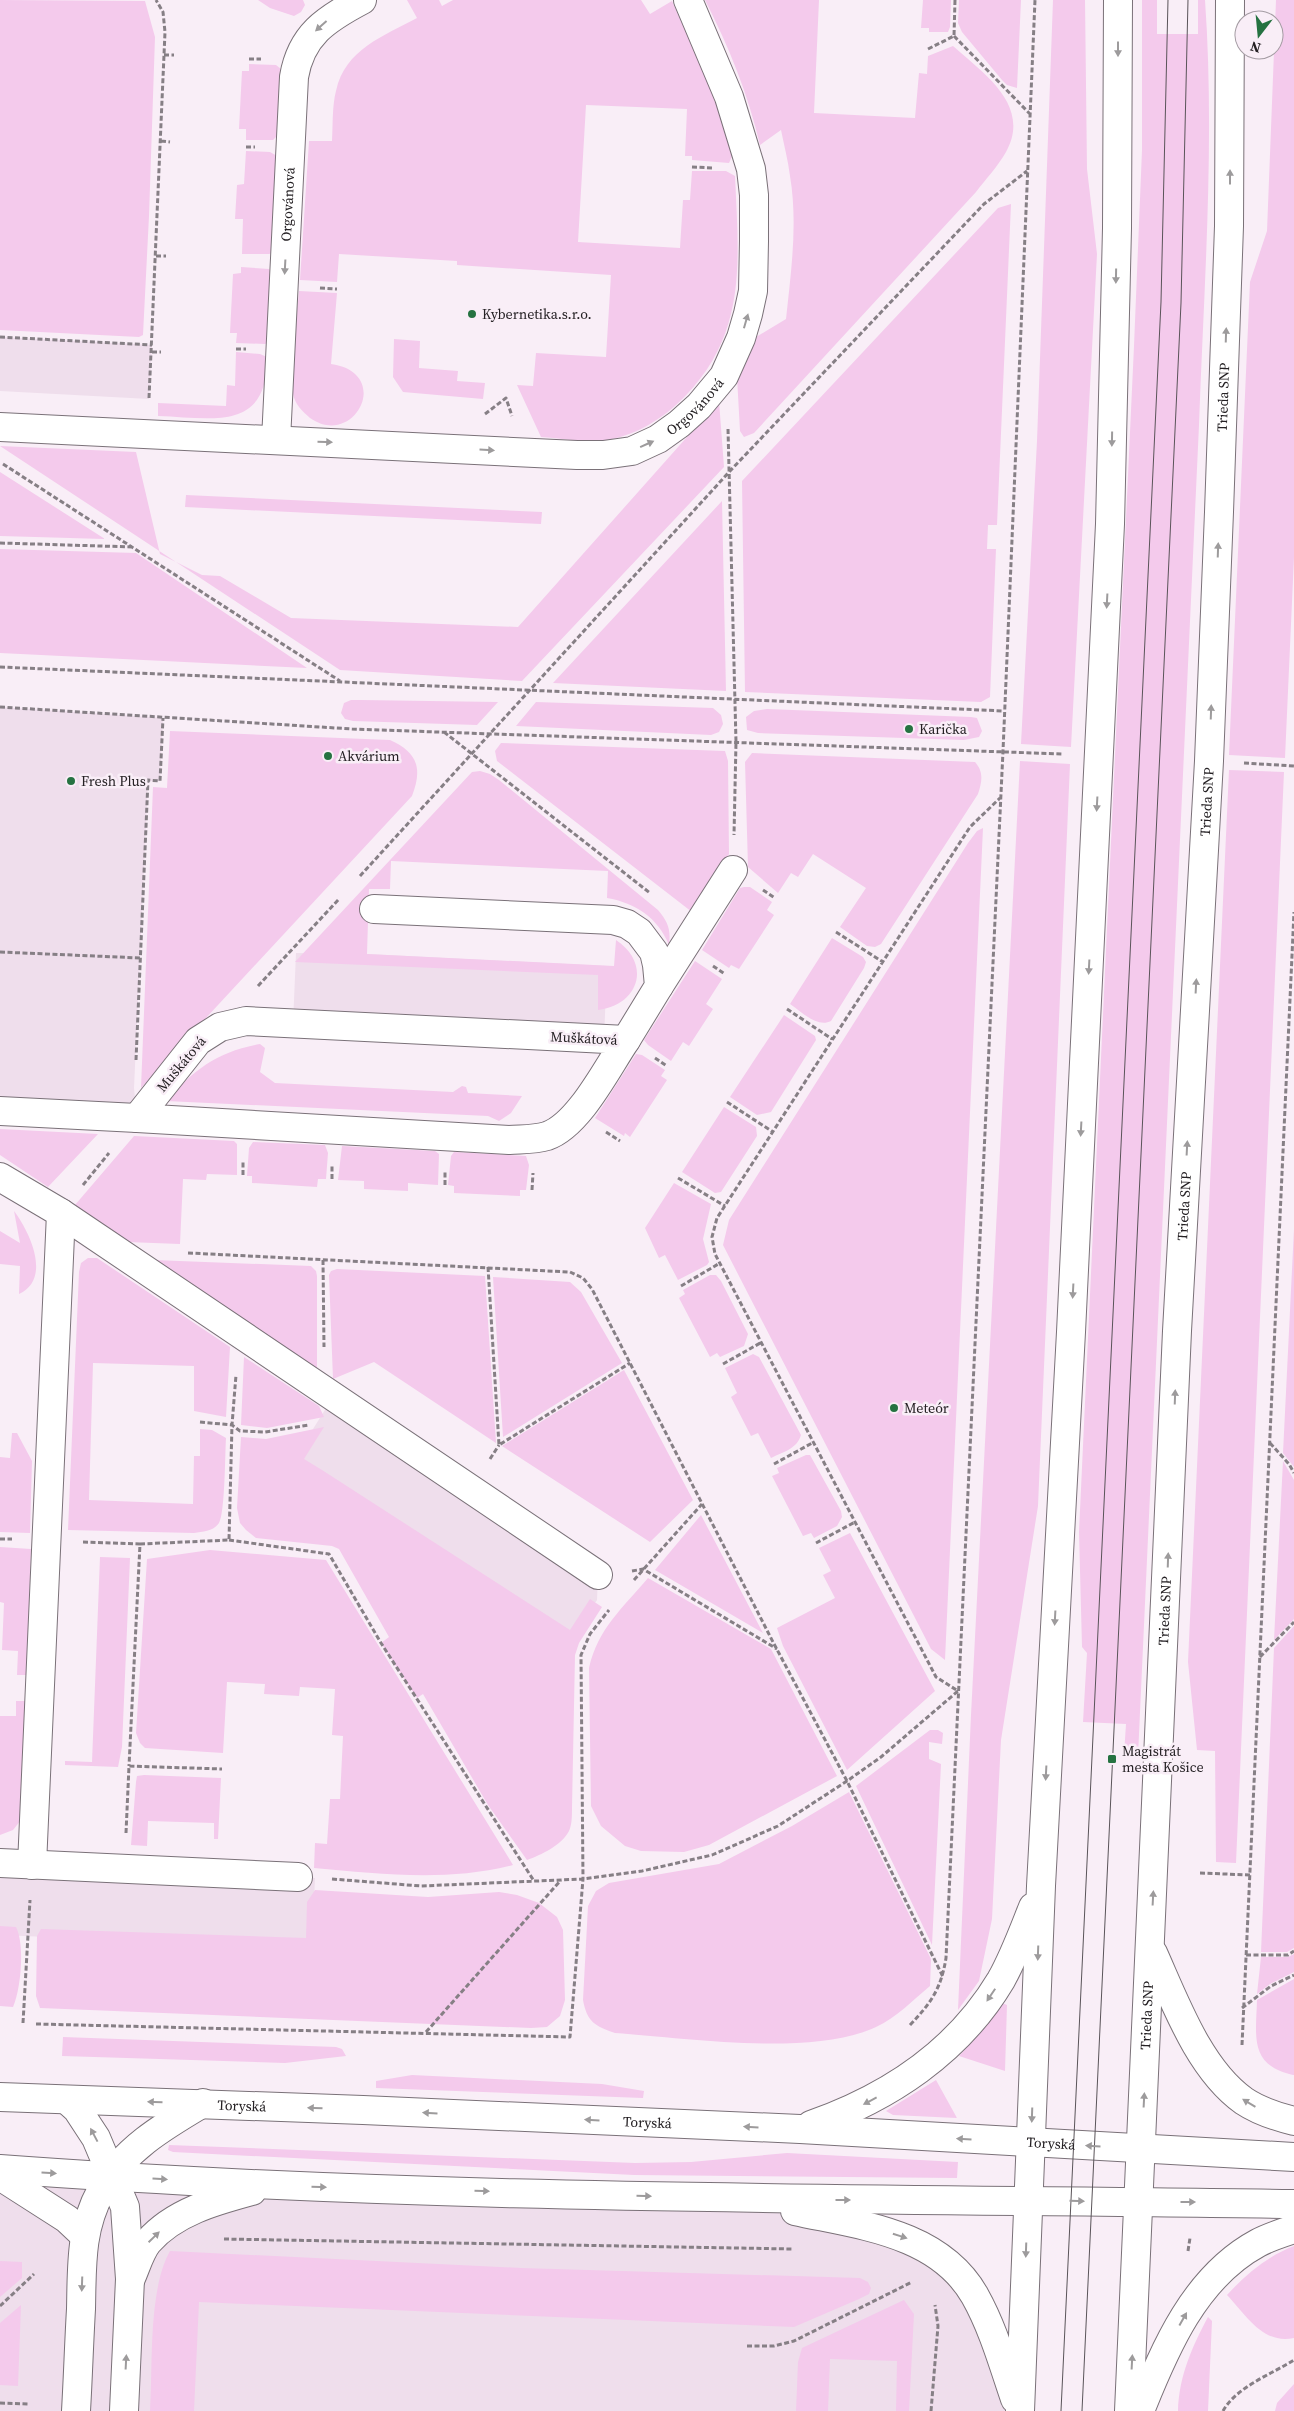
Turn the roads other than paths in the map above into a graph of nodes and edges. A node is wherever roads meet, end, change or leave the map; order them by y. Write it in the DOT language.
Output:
graph roads {
  1 [pos="362,0"];
  2 [pos="688,0"];
  3 [pos="1118,0"];
  4 [pos="1230,0"];
  5 [pos="0,426"];
  6 [pos="276,440"];
  7 [pos="733,870"];
  8 [pos="374,909"];
  9 [pos="659,986"];
  10 [pos="626,1040"];
  11 [pos="0,1111"];
  12 [pos="137,1118"];
  13 [pos="0,1177"];
  14 [pos="61,1213"];
  15 [pos="598,1574"];
  16 [pos="0,1863"];
  17 [pos="32,1865"];
  18 [pos="298,1877"];
  19 [pos="1040,1886"];
  20 [pos="1151,1947"];
  21 [pos="0,2097"];
  22 [pos="67,2100"];
  23 [pos="203,2103"];
  24 [pos="1294,2121"];
  25 [pos="800,2129"];
  26 [pos="1030,2143"];
  27 [pos="1142,2149"];
  28 [pos="1294,2157"];
  29 [pos="0,2169"];
  30 [pos="0,2176"];
  31 [pos="111,2176"];
  32 [pos="271,2185"];
  33 [pos="742,2199"];
  34 [pos="1028,2201"];
  35 [pos="1139,2202"];
  36 [pos="1294,2204"];
  37 [pos="1294,2229"];
  38 [pos="84,2235"];
  39 [pos="130,2279"];
  40 [pos="76,2411"];
  41 [pos="124,2411"];
  42 [pos="1019,2411"];
  43 [pos="1129,2411"];
  44 [pos="1140,2411"];
  1 -- 6 [label="street, Orgovánová, one-way"];
  6 -- 2 [label="street, Orgovánová, one-way"];
  3 -- 19 [label="street, one-way"];
  20 -- 4 [label="street, Trieda SNP, one-way"];
  5 -- 6 [label="street, Orgovánová"];
  7 -- 9 [label="street"];
  8 -- 9 [label="street"];
  9 -- 10 [label="street"];
  10 -- 12 [label="street, Muškátová"];
  10 -- 12 [label="street, Muškátová"];
  11 -- 12 [label="street, Muškátová"];
  13 -- 14 [label="street"];
  14 -- 15 [label="street"];
  14 -- 17 [label="street"];
  16 -- 17 [label="street"];
  17 -- 18 [label="street"];
  19 -- 25 [label="street, one-way"];
  19 -- 26 [label="street, one-way"];
  24 -- 20 [label="street, one-way"];
  27 -- 20 [label="street, Trieda SNP, one-way"];
  21 -- 22 [label="street, Toryská"];
  23 -- 22 [label="street, Toryská, one-way"];
  31 -- 22 [label="street, one-way"];
  25 -- 23 [label="street, Toryská, one-way"];
  23 -- 31 [label="street"];
  26 -- 25 [label="street, Toryská, one-way"];
  27 -- 26 [label="street, Toryská, one-way"];
  26 -- 34 [label="street"];
  27 -- 28 [label="street, Toryská"];
  27 -- 35 [label="street, Trieda SNP"];
  29 -- 31 [label="street, one-way"];
  30 -- 38 [label="street"];
  31 -- 32 [label="street, one-way"];
  31 -- 38 [label="street"];
  31 -- 39 [label="street"];
  32 -- 33 [label="street, one-way"];
  39 -- 32 [label="street, one-way"];
  33 -- 34 [label="street, one-way"];
  33 -- 42 [label="street, one-way"];
  34 -- 35 [label="street, one-way"];
  34 -- 42 [label="street, one-way"];
  35 -- 36 [label="street, one-way"];
  43 -- 35 [label="street, Trieda SNP, one-way"];
  44 -- 37 [label="street, one-way"];
  38 -- 40 [label="street, one-way"];
  41 -- 39 [label="street, one-way"];
}
